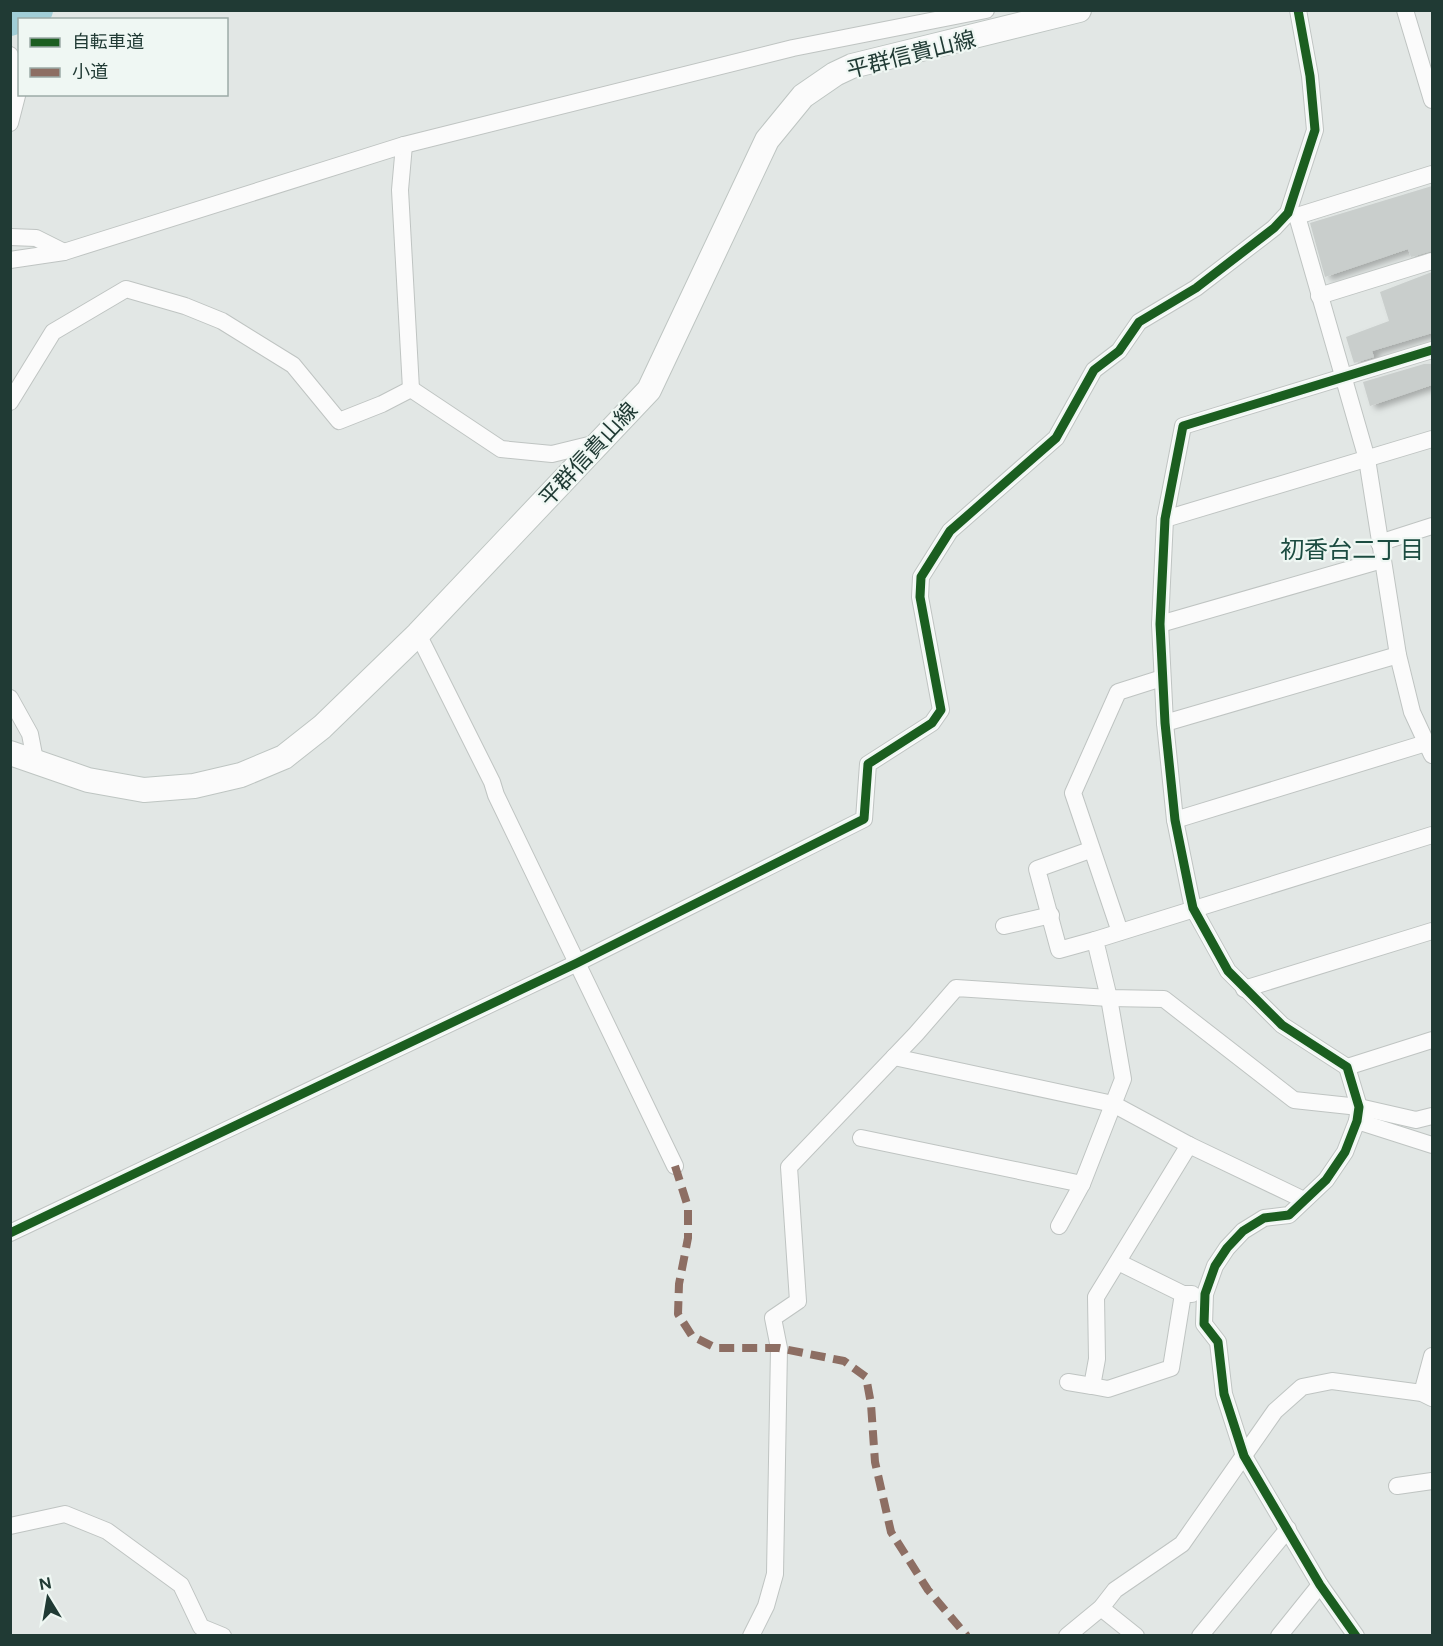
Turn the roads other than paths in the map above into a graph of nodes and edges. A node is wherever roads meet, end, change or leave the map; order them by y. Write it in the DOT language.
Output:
graph roads {
  1 [pos="986,10"];
  2 [pos="1079,10"];
  3 [pos="1298,10"];
  4 [pos="1406,10"];
  5 [pos="10,55"];
  6 [pos="18,84"];
  7 [pos="18,92"];
  8 [pos="1432,100"];
  9 [pos="10,123"];
  10 [pos="404,145"];
  11 [pos="1432,174"];
  12 [pos="1293,214"];
  13 [pos="10,237"];
  14 [pos="64,252"];
  15 [pos="10,260"];
  16 [pos="1432,261"];
  17 [pos="1319,296"];
  18 [pos="1432,350"];
  19 [pos="1341,378"];
  20 [pos="411,389"];
  21 [pos="10,402"];
  22 [pos="1432,439"];
  23 [pos="600,443"];
  24 [pos="1366,459"];
  25 [pos="1165,519"];
  26 [pos="1432,526"];
  27 [pos="1380,551"];
  28 [pos="1160,624"];
  29 [pos="418,634"];
  30 [pos="1398,655"];
  31 [pos="1162,678"];
  32 [pos="10,698"];
  33 [pos="1165,723"];
  34 [pos="1429,749"];
  35 [pos="10,753"];
  36 [pos="35,760"];
  37 [pos="1175,820"];
  38 [pos="1432,835"];
  39 [pos="1090,850"];
  40 [pos="1193,908"];
  41 [pos="1051,915"];
  42 [pos="1004,926"];
  43 [pos="1432,931"];
  44 [pos="1120,932"];
  45 [pos="1095,940"];
  46 [pos="577,963"];
  47 [pos="1244,989"];
  48 [pos="1109,998"];
  49 [pos="1432,1040"];
  50 [pos="894,1057"];
  51 [pos="1347,1067"];
  52 [pos="1113,1104"];
  53 [pos="1358,1114"];
  54 [pos="1432,1116"];
  55 [pos="861,1138"];
  56 [pos="1189,1145"];
  57 [pos="1432,1145"];
  58 [pos="675,1166"];
  59 [pos="1082,1184"];
  60 [pos="1304,1200"];
  61 [pos="1059,1226"];
  62 [pos="10,1233"];
  63 [pos="1118,1262"];
  64 [pos="1183,1294"];
  65 [pos="1204,1294"];
  66 [pos="1432,1356"];
  67 [pos="1068,1382"];
  68 [pos="1092,1386"];
  69 [pos="1427,1395"];
  70 [pos="1244,1456"];
  71 [pos="1432,1481"];
  72 [pos="1397,1486"];
  73 [pos="10,1526"];
  74 [pos="1288,1529"];
  75 [pos="1320,1585"];
  76 [pos="1101,1608"];
  77 [pos="223,1635"];
  78 [pos="751,1635"];
  79 [pos="1067,1635"];
  80 [pos="1136,1635"];
  81 [pos="1200,1635"];
  82 [pos="1279,1635"];
  83 [pos="1356,1635"];
  1 -- 10 [label="street"];
  2 -- 23 [label="main road, 平群信貴山線"];
  3 -- 12 [label="street"];
  4 -- 8 [label="street"];
  5 -- 6 [label="street"];
  7 -- 9 [label="street"];
  10 -- 14 [label="street"];
  10 -- 20 [label="street"];
  11 -- 12 [label="street"];
  12 -- 17 [label="street"];
  12 -- 46 [label="street"];
  13 -- 14 [label="street"];
  14 -- 15 [label="street"];
  16 -- 17 [label="street"];
  17 -- 19 [label="street"];
  18 -- 19 [label="street"];
  19 -- 24 [label="street"];
  19 -- 25 [label="street"];
  20 -- 21 [label="street"];
  20 -- 23 [label="street"];
  22 -- 24 [label="street"];
  23 -- 29 [label="main road, 平群信貴山線"];
  24 -- 25 [label="street"];
  24 -- 27 [label="street"];
  25 -- 28 [label="street"];
  26 -- 27 [label="street"];
  27 -- 28 [label="street"];
  27 -- 30 [label="street"];
  28 -- 31 [label="street"];
  29 -- 36 [label="main road, 平群信貴山線"];
  29 -- 46 [label="street"];
  30 -- 33 [label="street"];
  30 -- 34 [label="street"];
  31 -- 33 [label="street"];
  31 -- 39 [label="street"];
  32 -- 36 [label="street"];
  33 -- 37 [label="street"];
  34 -- 37 [label="street"];
  35 -- 36 [label="main road, 平群信貴山線"];
  37 -- 40 [label="street"];
  38 -- 40 [label="street"];
  39 -- 41 [label="street"];
  39 -- 44 [label="street"];
  40 -- 44 [label="street"];
  40 -- 47 [label="street"];
  41 -- 42 [label="street"];
  41 -- 45 [label="street"];
  43 -- 47 [label="street"];
  44 -- 45 [label="street"];
  45 -- 48 [label="street"];
  46 -- 58 [label="street"];
  46 -- 62 [label="street"];
  47 -- 51 [label="street"];
  48 -- 50 [label="street"];
  48 -- 52 [label="street"];
  48 -- 53 [label="street"];
  49 -- 51 [label="street"];
  50 -- 52 [label="street"];
  50 -- 78 [label="street"];
  51 -- 53 [label="street"];
  52 -- 56 [label="street"];
  52 -- 59 [label="street"];
  53 -- 54 [label="street"];
  53 -- 57 [label="street"];
  53 -- 60 [label="street"];
  55 -- 59 [label="street"];
  56 -- 60 [label="street"];
  56 -- 63 [label="street"];
  59 -- 61 [label="street"];
  60 -- 65 [label="street"];
  63 -- 64 [label="street"];
  63 -- 68 [label="street"];
  64 -- 65 [label="street"];
  64 -- 68 [label="street"];
  65 -- 70 [label="street"];
  66 -- 69 [label="street"];
  67 -- 68 [label="street"];
  69 -- 70 [label="street"];
  70 -- 74 [label="street"];
  70 -- 76 [label="street"];
  71 -- 72 [label="street"];
  73 -- 77 [label="street"];
  74 -- 75 [label="street"];
  74 -- 81 [label="street"];
  75 -- 82 [label="street"];
  75 -- 83 [label="street"];
  76 -- 79 [label="street"];
  76 -- 80 [label="street"];
}
